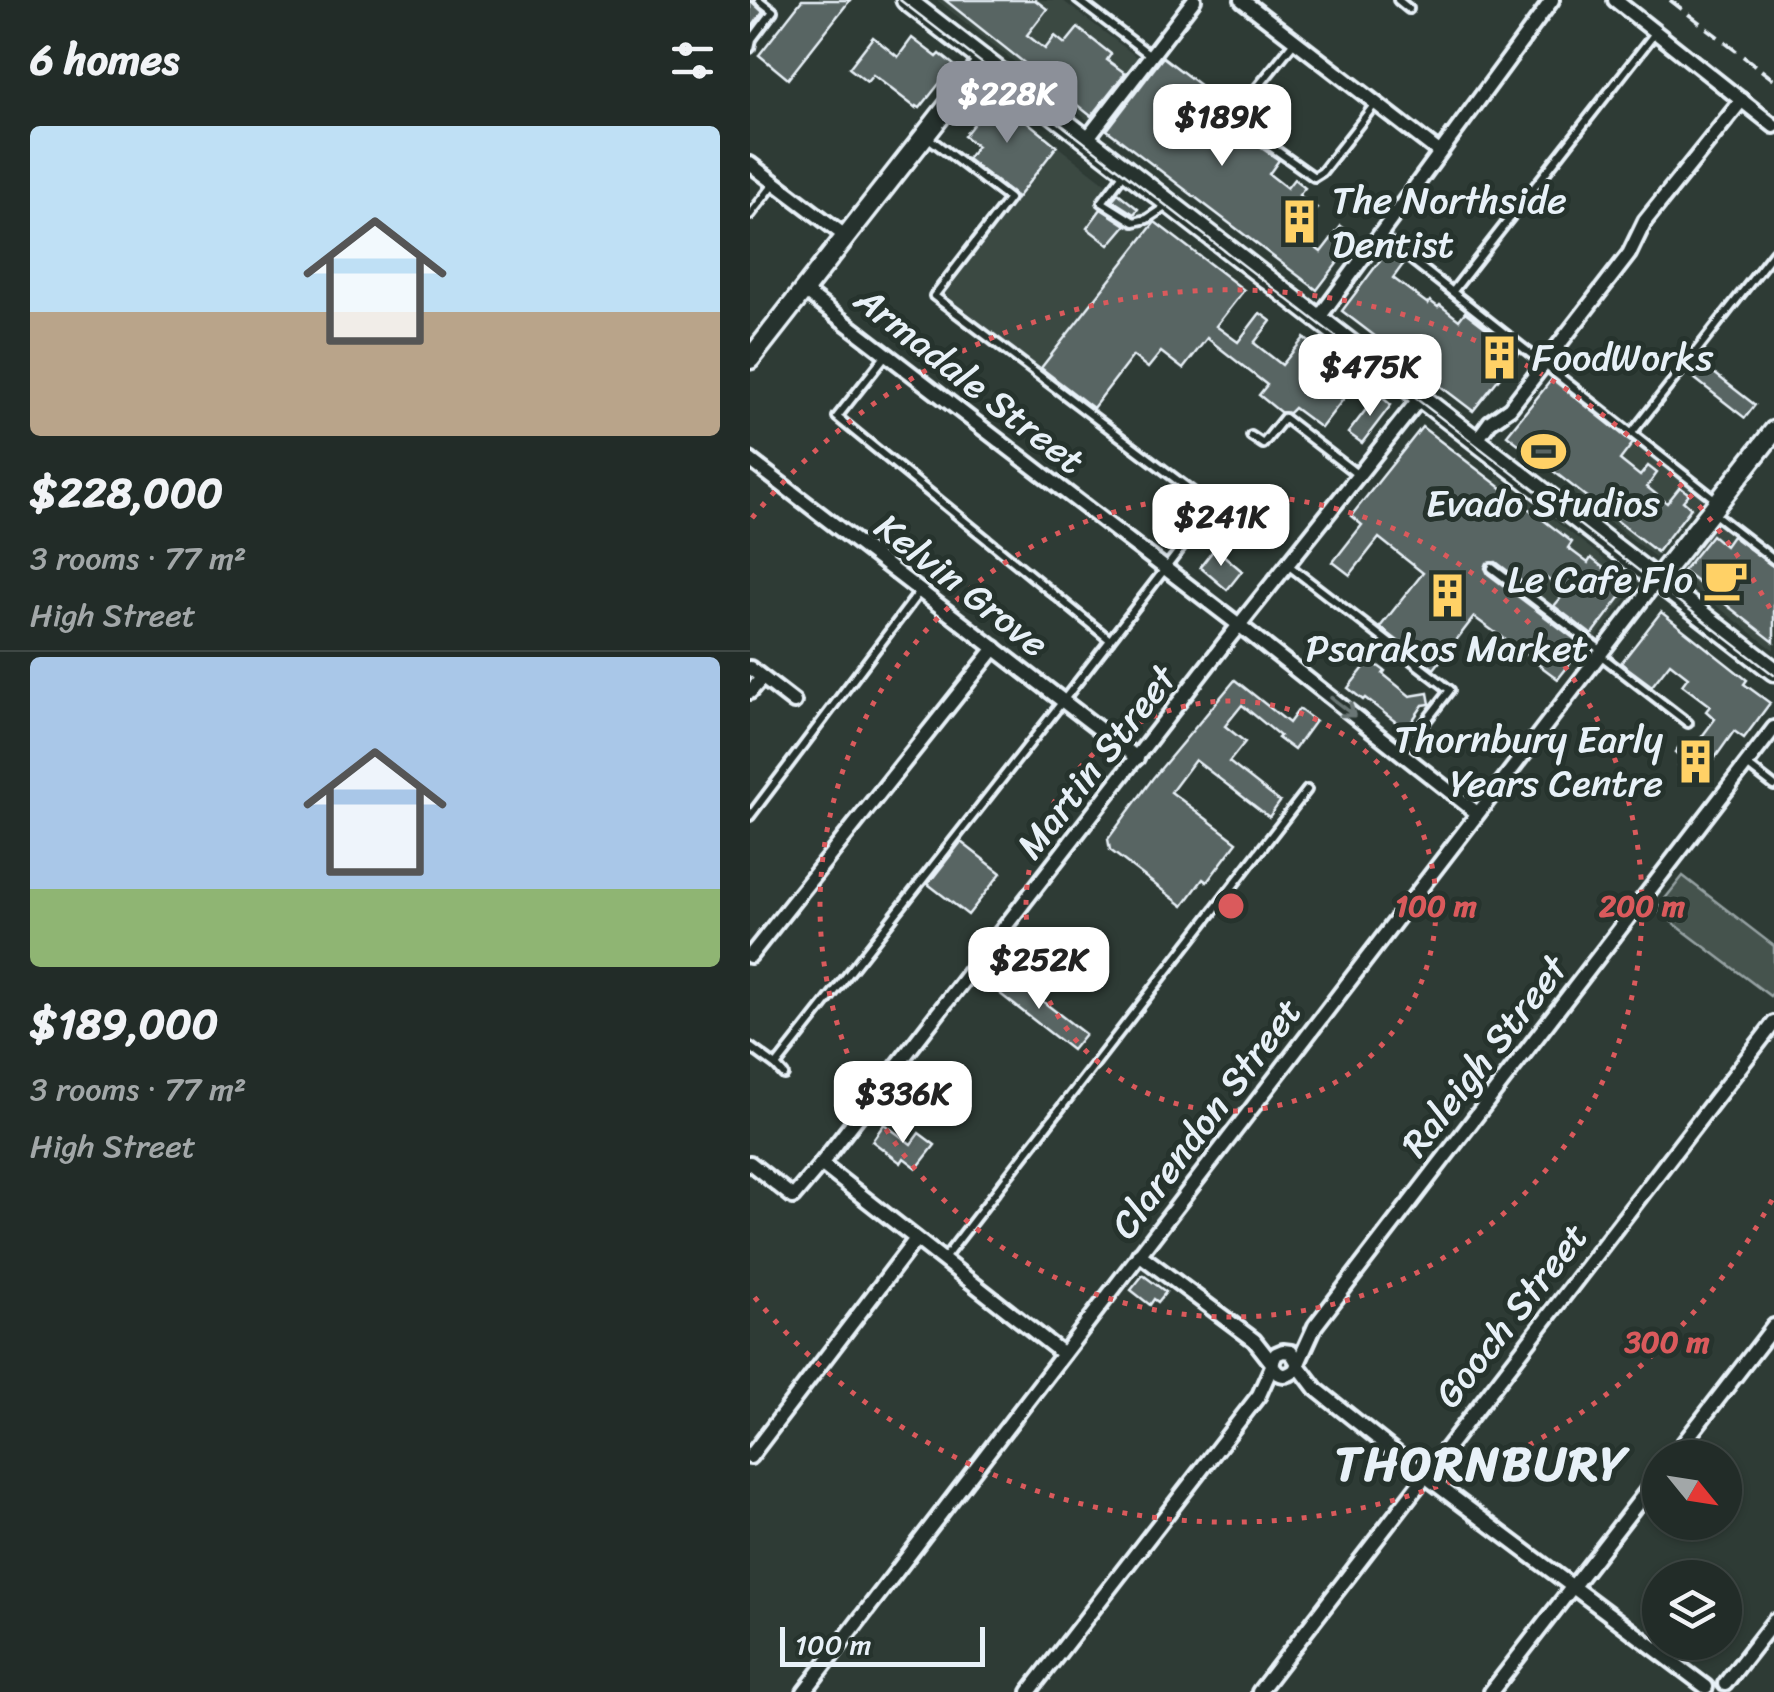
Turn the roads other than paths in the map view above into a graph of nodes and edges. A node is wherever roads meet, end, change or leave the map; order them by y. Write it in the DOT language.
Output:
graph roads {
  1 [pos="760,0"];
  2 [pos="906,0"];
  3 [pos="1078,0"];
  4 [pos="1194,0"];
  5 [pos="1242,0"];
  6 [pos="1398,0"];
  7 [pos="1552,0"];
  8 [pos="1615,0"];
  9 [pos="1409,8"];
  10 [pos="1656,32"];
  11 [pos="1295,41"];
  12 [pos="750,48"];
  13 [pos="1151,56"];
  14 [pos="984,60"];
  15 [pos="1742,100"];
  16 [pos="1376,103"];
  17 [pos="1774,126"];
  18 [pos="925,135"];
  19 [pos="1086,140"];
  20 [pos="1439,152"];
  21 [pos="750,164"];
  22 [pos="1125,170"];
  23 [pos="775,183"];
  24 [pos="1169,204"];
  25 [pos="750,215"];
  26 [pos="1380,234"];
  27 [pos="845,236"];
  28 [pos="1774,252"];
  29 [pos="804,290"];
  30 [pos="1453,291"];
  31 [pos="1318,318"];
  32 [pos="887,354"];
  33 [pos="751,356"];
  34 [pos="1543,365"];
  35 [pos="1420,398"];
  36 [pos="1774,431"];
  37 [pos="1632,433"];
  38 [pos="1251,436"];
  39 [pos="1476,441"];
  40 [pos="750,460"];
  41 [pos="1358,475"];
  42 [pos="1715,507"];
  43 [pos="1774,560"];
  44 [pos="1287,565"];
  45 [pos="1492,568"];
  46 [pos="1166,569"];
  47 [pos="1657,580"];
  48 [pos="920,591"];
  49 [pos="1239,625"];
  50 [pos="1110,640"];
  51 [pos="994,648"];
  52 [pos="1601,653"];
  53 [pos="750,668"];
  54 [pos="1774,671"];
  55 [pos="762,678"];
  56 [pos="750,692"];
  57 [pos="1063,701"];
  58 [pos="794,702"];
  59 [pos="1688,723"];
  60 [pos="1774,728"];
  61 [pos="1402,753"];
  62 [pos="1137,758"];
  63 [pos="1746,764"];
  64 [pos="1774,786"];
  65 [pos="1307,790"];
  66 [pos="1477,813"];
  67 [pos="750,816"];
  68 [pos="750,956"];
  69 [pos="1774,1023"];
  70 [pos="750,1047"];
  71 [pos="776,1066"];
  72 [pos="784,1075"];
  73 [pos="750,1163"];
  74 [pos="821,1164"];
  75 [pos="916,1239"];
  76 [pos="1139,1254"];
  77 [pos="943,1260"];
  78 [pos="1314,1326"];
  79 [pos="1774,1326"];
  80 [pos="1259,1345"];
  81 [pos="1282,1351"];
  82 [pos="1063,1354"];
  83 [pos="1297,1363"];
  84 [pos="1272,1365"];
  85 [pos="1286,1375"];
  86 [pos="1311,1385"];
  87 [pos="1260,1395"];
  88 [pos="1686,1440"];
  89 [pos="750,1457"];
  90 [pos="1425,1476"];
  91 [pos="1642,1497"];
  92 [pos="1574,1586"];
  93 [pos="1774,1621"];
  94 [pos="1728,1688"];
  95 [pos="1705,1689"];
  96 [pos="804,1692"];
  97 [pos="1030,1692"];
  98 [pos="1259,1692"];
  99 [pos="1491,1692"];
  1 -- 12 [label="lane"];
  2 -- 14 [label="main road"];
  3 -- 13 [label="lane"];
  4 -- 13 [label="street"];
  5 -- 11 [label="street"];
  6 -- 9 [label="lane"];
  7 -- 20 [label="street"];
  8 -- 10 [label="street"];
  10 -- 15 [label="street"];
  10 -- 30 [label="lane"];
  11 -- 16 [label="street"];
  11 -- 16 [label="lane"];
  13 -- 19 [label="street"];
  14 -- 18 [label="main road"];
  14 -- 19 [label="main road"];
  15 -- 17 [label="street"];
  15 -- 34 [label="street"];
  16 -- 20 [label="street"];
  18 -- 27 [label="main road"];
  18 -- 46 [label="lane"];
  19 -- 22 [label="main road"];
  20 -- 26 [label="street"];
  21 -- 23 [label="street"];
  22 -- 24 [label="main road"];
  22 -- 24 [label="lane"];
  23 -- 25 [label="lane"];
  23 -- 27 [label="street"];
  24 -- 31 [label="main road"];
  26 -- 30 [label="lane"];
  26 -- 31 [label="street"];
  27 -- 29 [label="main road"];
  28 -- 37 [label="lane"];
  29 -- 32 [label="street, Armadale Street"];
  29 -- 33 [label="main road"];
  30 -- 34 [label="lane"];
  31 -- 35 [label="main road"];
  32 -- 46 [label="street, Armadale Street"];
  32 -- 50 [label="lane"];
  34 -- 37 [label="lane"];
  34 -- 39 [label="street"];
  35 -- 39 [label="main road"];
  35 -- 41 [label="street, Martin Street"];
  36 -- 42 [label="main road"];
  37 -- 42 [label="lane"];
  38 -- 41 [label="lane"];
  39 -- 47 [label="main road"];
  40 -- 48 [label="street, Kelvin Grove"];
  41 -- 44 [label="street, Martin Street"];
  42 -- 43 [label="lane"];
  42 -- 47 [label="main road"];
  44 -- 49 [label="street, Martin Street"];
  44 -- 61 [label="lane"];
  45 -- 52 [label="lane"];
  46 -- 49 [label="street, Armadale Street"];
  46 -- 50 [label="lane"];
  47 -- 52 [label="street, Clarendon Street"];
  47 -- 54 [label="main road"];
  48 -- 51 [label="street, Kelvin Grove"];
  48 -- 67 [label="lane"];
  49 -- 61 [label="street, Armadale Street, one-way"];
  49 -- 62 [label="street, Martin Street"];
  50 -- 57 [label="lane"];
  51 -- 57 [label="street, Kelvin Grove"];
  51 -- 68 [label="street"];
  52 -- 59 [label="lane"];
  52 -- 66 [label="street, Clarendon Street"];
  53 -- 55 [label="street"];
  55 -- 56 [label="street"];
  55 -- 58 [label="street"];
  57 -- 62 [label="street, Kelvin Grove"];
  57 -- 71 [label="lane"];
  60 -- 63 [label="street, Raleigh Street"];
  61 -- 66 [label="street, Armadale Street"];
  62 -- 74 [label="street, Martin Street"];
  63 -- 64 [label="lane"];
  63 -- 78 [label="street, Raleigh Street"];
  65 -- 77 [label="lane"];
  66 -- 76 [label="street, Clarendon Street"];
  69 -- 90 [label="street, Gooch Street"];
  70 -- 71 [label="lane"];
  71 -- 72 [label="lane"];
  73 -- 74 [label="street, Martin Street"];
  74 -- 75 [label="street"];
  75 -- 77 [label="street"];
  75 -- 89 [label="street"];
  76 -- 80 [label="street"];
  76 -- 82 [label="street, Clarendon Street"];
  77 -- 82 [label="street"];
  78 -- 81 [label="street, Raleigh Street"];
  78 -- 83 [label="street, Raleigh Street"];
  79 -- 88 [label="street"];
  80 -- 81 [label="street"];
  80 -- 84 [label="street"];
  81 -- 83 [label="street"];
  81 -- 84 [label="street"];
  82 -- 96 [label="street, Clarendon Street"];
  83 -- 85 [label="street"];
  83 -- 86 [label="street"];
  84 -- 85 [label="street"];
  84 -- 87 [label="street"];
  85 -- 86 [label="street"];
  85 -- 87 [label="street"];
  86 -- 90 [label="street"];
  87 -- 97 [label="street"];
  90 -- 92 [label="street"];
  90 -- 98 [label="street, Gooch Street"];
  91 -- 92 [label="street"];
  92 -- 95 [label="street"];
  92 -- 99 [label="street"];
  93 -- 94 [label="street"];
  94 -- 95 [label="street"];
}
